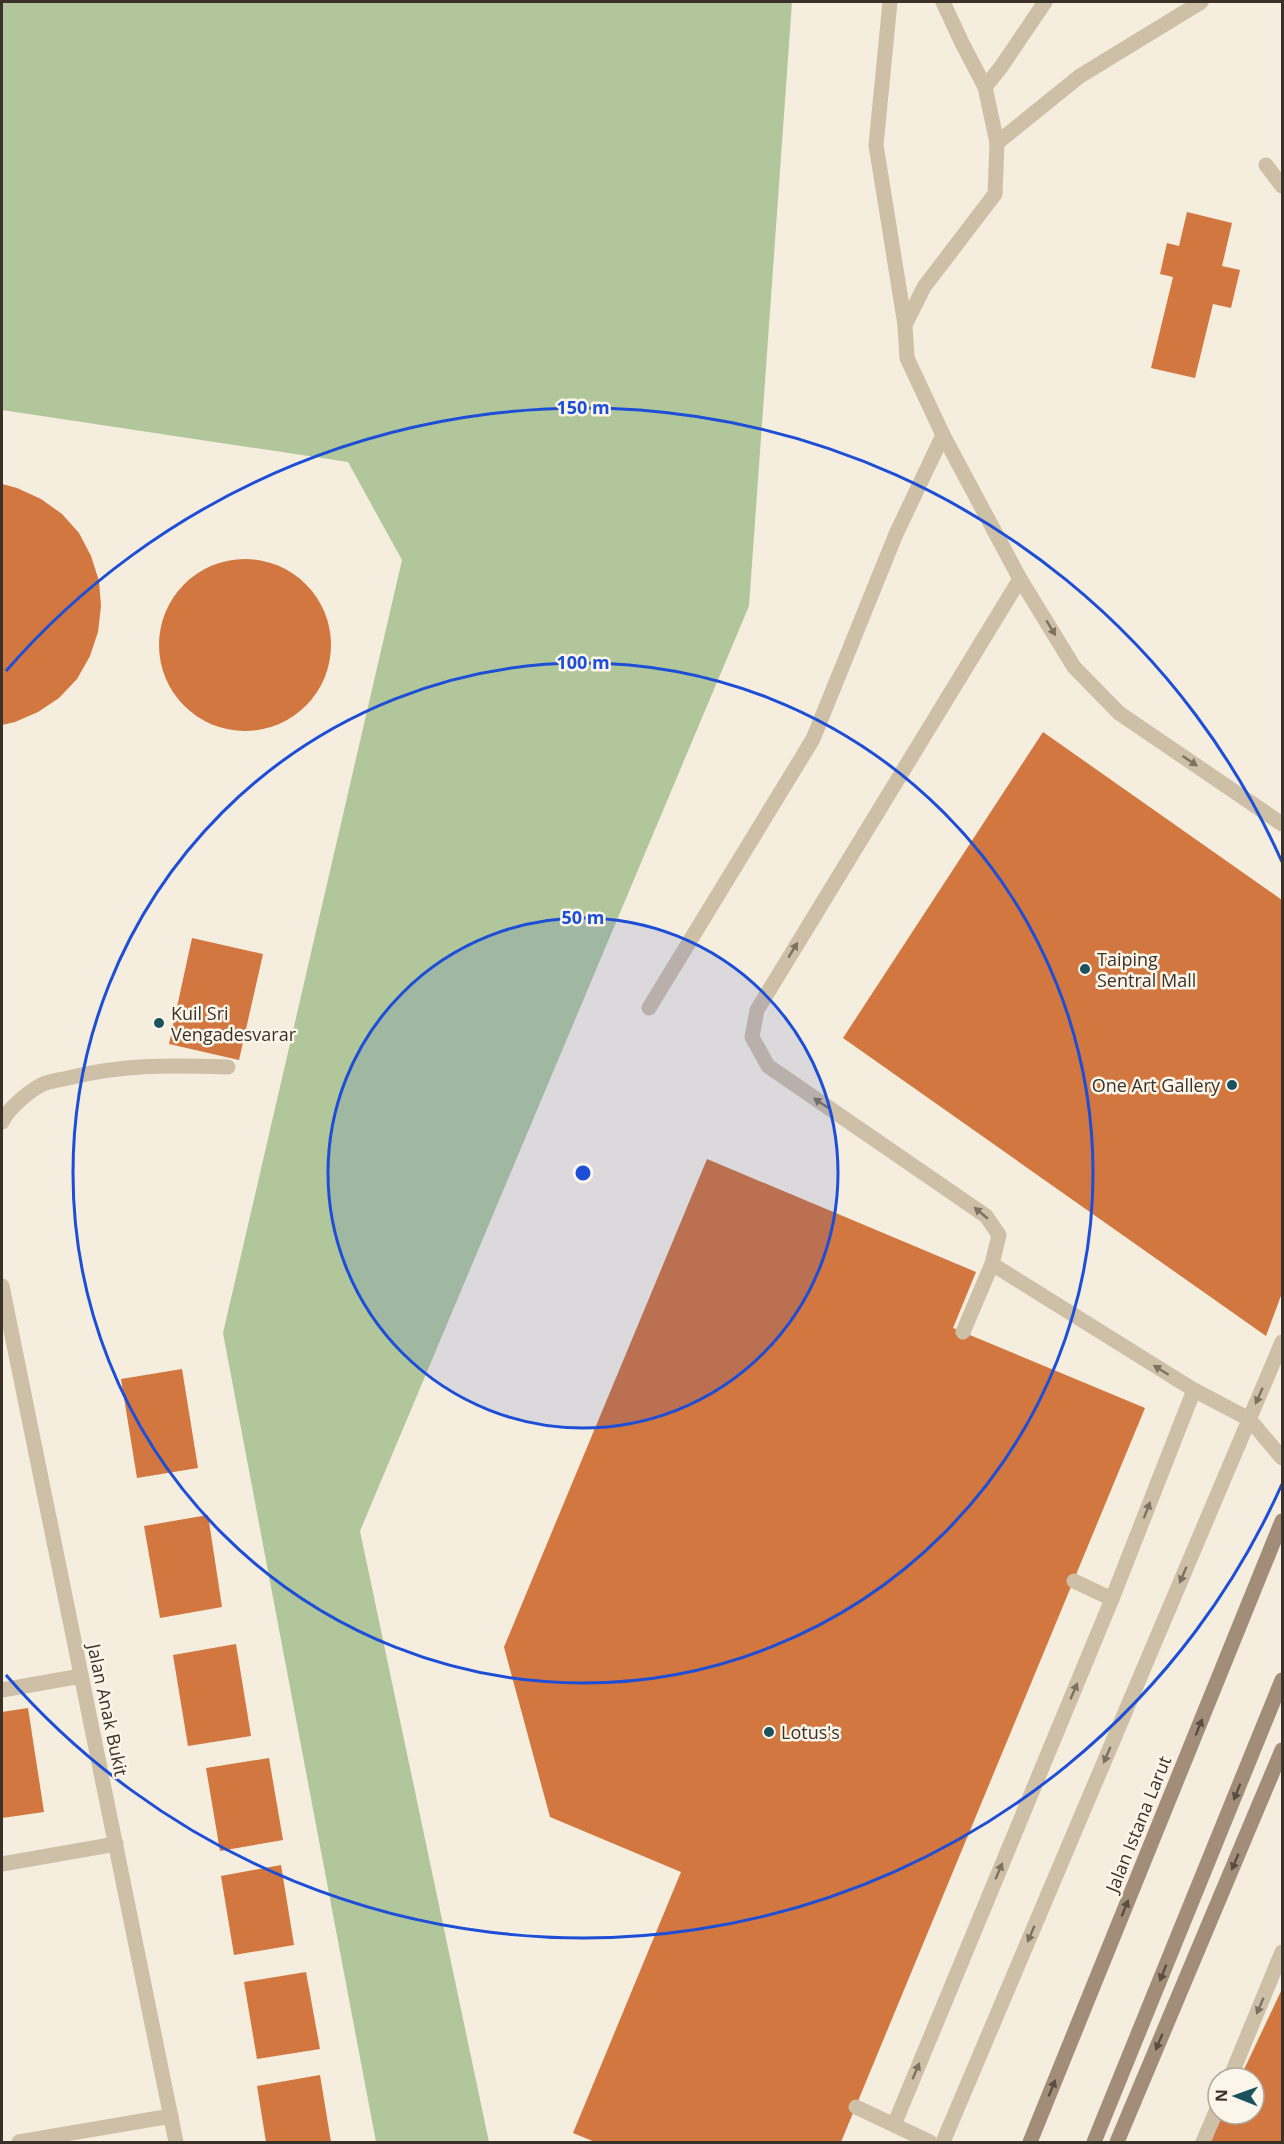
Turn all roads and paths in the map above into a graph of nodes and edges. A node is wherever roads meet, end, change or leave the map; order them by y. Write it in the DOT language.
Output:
graph roads {
  1 [pos="890,2"];
  2 [pos="943,2"];
  3 [pos="1045,2"];
  4 [pos="1201,2"];
  5 [pos="985,87"];
  6 [pos="997,143"];
  7 [pos="1266,165"];
  8 [pos="1282,186"];
  9 [pos="905,325"];
  10 [pos="944,435"];
  11 [pos="1020,579"];
  12 [pos="1282,824"];
  13 [pos="649,1008"];
  14 [pos="228,1067"];
  15 [pos="2,1122"];
  16 [pos="992,1264"];
  17 [pos="2,1286"];
  18 [pos="4,1304"];
  19 [pos="963,1332"];
  20 [pos="1282,1342"];
  21 [pos="1194,1390"];
  22 [pos="1249,1419"];
  23 [pos="1282,1458"];
  24 [pos="1282,1521"];
  25 [pos="1074,1581"];
  26 [pos="1112,1599"];
  27 [pos="81,1676"];
  28 [pos="1282,1680"];
  29 [pos="2,1690"];
  30 [pos="1282,1750"];
  31 [pos="116,1844"];
  32 [pos="2,1864"];
  33 [pos="1282,1952"];
  34 [pos="1235,2066"];
  35 [pos="856,2107"];
  36 [pos="171,2116"];
  37 [pos="894,2125"];
  38 [pos="1210,2126"];
  39 [pos="19,2142"];
  40 [pos="176,2142"];
  41 [pos="930,2142"];
  42 [pos="943,2142"];
  43 [pos="1030,2142"];
  44 [pos="1094,2142"];
  45 [pos="1117,2142"];
  46 [pos="1203,2142"];
  1 -- 9 [label="street"];
  2 -- 5 [label="street"];
  3 -- 5 [label="street"];
  4 -- 6 [label="street"];
  5 -- 6 [label="street"];
  6 -- 9 [label="street"];
  7 -- 8 [label="street"];
  9 -- 10 [label="street"];
  10 -- 11 [label="street"];
  10 -- 13 [label="street"];
  11 -- 12 [label="street, one-way"];
  16 -- 11 [label="street, one-way"];
  14 -- 15 [label="street"];
  16 -- 19 [label="street"];
  21 -- 16 [label="street, one-way"];
  17 -- 18 [label="street, Jalan Anak Bukit"];
  18 -- 27 [label="street, Jalan Anak Bukit"];
  20 -- 22 [label="street, one-way"];
  21 -- 22 [label="street"];
  26 -- 21 [label="street, one-way"];
  22 -- 23 [label="street"];
  22 -- 42 [label="street, one-way"];
  43 -- 24 [label="main road, Jalan Istana Larut, one-way"];
  25 -- 26 [label="street"];
  37 -- 26 [label="street, one-way"];
  27 -- 29 [label="street"];
  27 -- 31 [label="street, Jalan Anak Bukit"];
  28 -- 44 [label="main road, one-way"];
  30 -- 45 [label="main road, one-way"];
  31 -- 32 [label="street"];
  31 -- 36 [label="street, Jalan Anak Bukit"];
  33 -- 34 [label="street, one-way"];
  35 -- 37 [label="street"];
  36 -- 39 [label="street"];
  36 -- 40 [label="street, Jalan Anak Bukit"];
  37 -- 41 [label="street"];
  38 -- 46 [label="street"];
}
